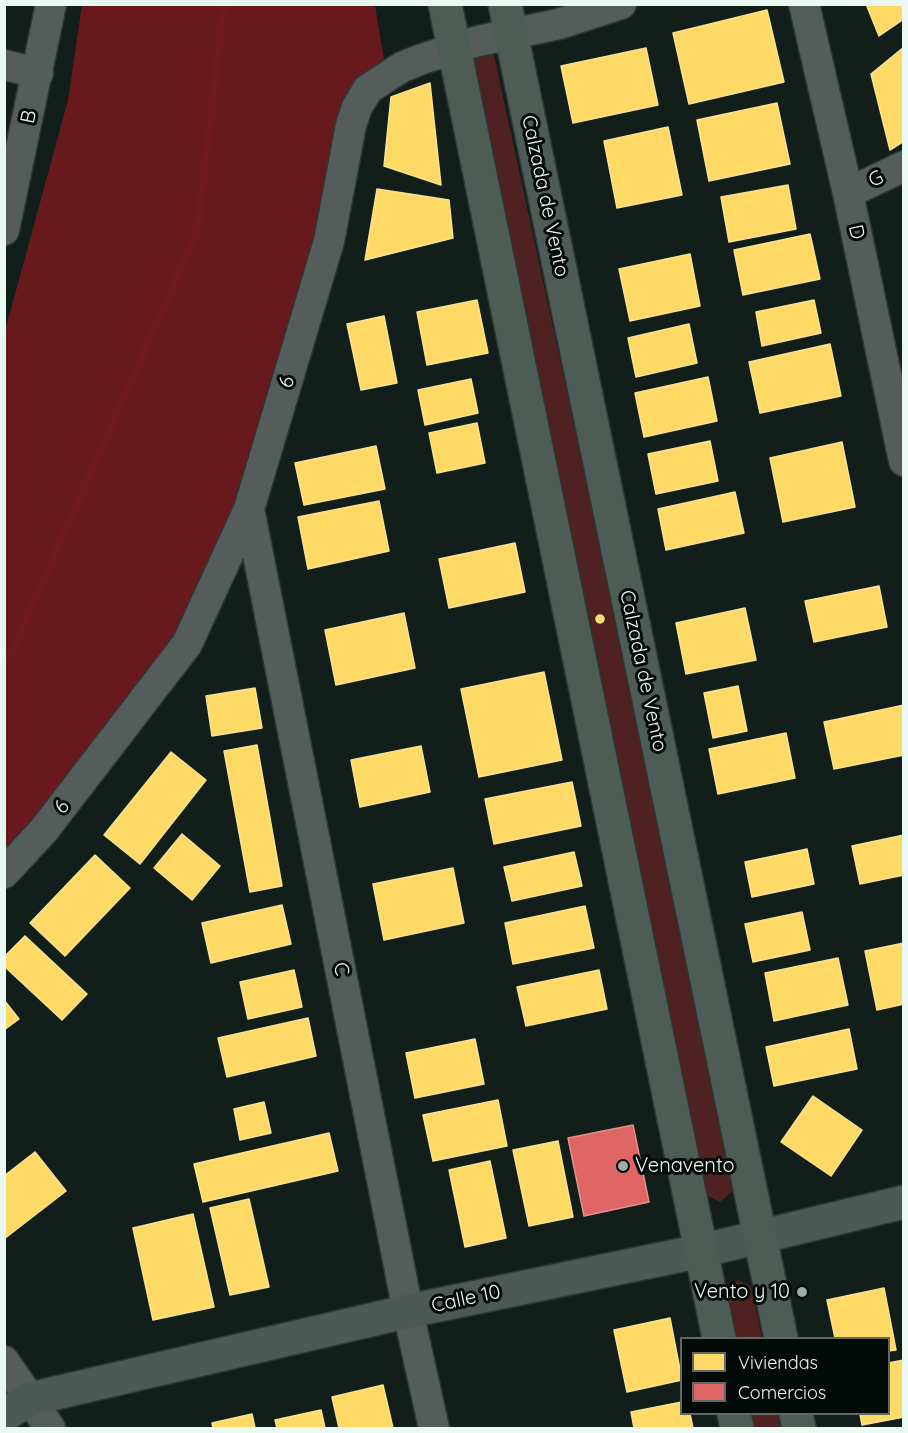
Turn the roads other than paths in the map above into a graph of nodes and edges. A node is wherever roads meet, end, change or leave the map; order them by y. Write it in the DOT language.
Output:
graph roads {
  1 [pos="51,4"];
  2 [pos="445,4"];
  3 [pos="621,4"];
  4 [pos="804,4"];
  5 [pos="508,19"];
  6 [pos="455,48"];
  7 [pos="4,65"];
  8 [pos="38,73"];
  9 [pos="903,166"];
  10 [pos="848,193"];
  11 [pos="4,230"];
  12 [pos="903,461"];
  13 [pos="249,509"];
  14 [pos="4,873"];
  15 [pos="903,1202"];
  16 [pos="761,1237"];
  17 [pos="701,1251"];
  18 [pos="409,1311"];
  19 [pos="719,1337"];
  20 [pos="781,1337"];
  21 [pos="4,1361"];
  22 [pos="17,1407"];
  23 [pos="10,1428"];
  24 [pos="50,1428"];
  25 [pos="434,1428"];
  1 -- 8 [label="street, B"];
  2 -- 6 [label="main road"];
  3 -- 5 [label="street, 6"];
  4 -- 10 [label="street, D"];
  5 -- 6 [label="street, 6"];
  5 -- 16 [label="main road, Calzada de Vento"];
  6 -- 13 [label="street, 6"];
  6 -- 17 [label="main road"];
  7 -- 8 [label="street"];
  8 -- 11 [label="street, B"];
  9 -- 10 [label="street, G"];
  10 -- 12 [label="street, D"];
  13 -- 14 [label="street, 6"];
  13 -- 18 [label="street, C"];
  15 -- 16 [label="street, Calle 10"];
  16 -- 17 [label="street, Calle 10"];
  16 -- 20 [label="main road, Calzada de Vento"];
  17 -- 18 [label="street, Calle 10"];
  17 -- 19 [label="main road"];
  18 -- 22 [label="street, Calle 10"];
  18 -- 25 [label="street, C"];
  21 -- 22 [label="street"];
  22 -- 23 [label="street"];
  22 -- 24 [label="street"];
}
